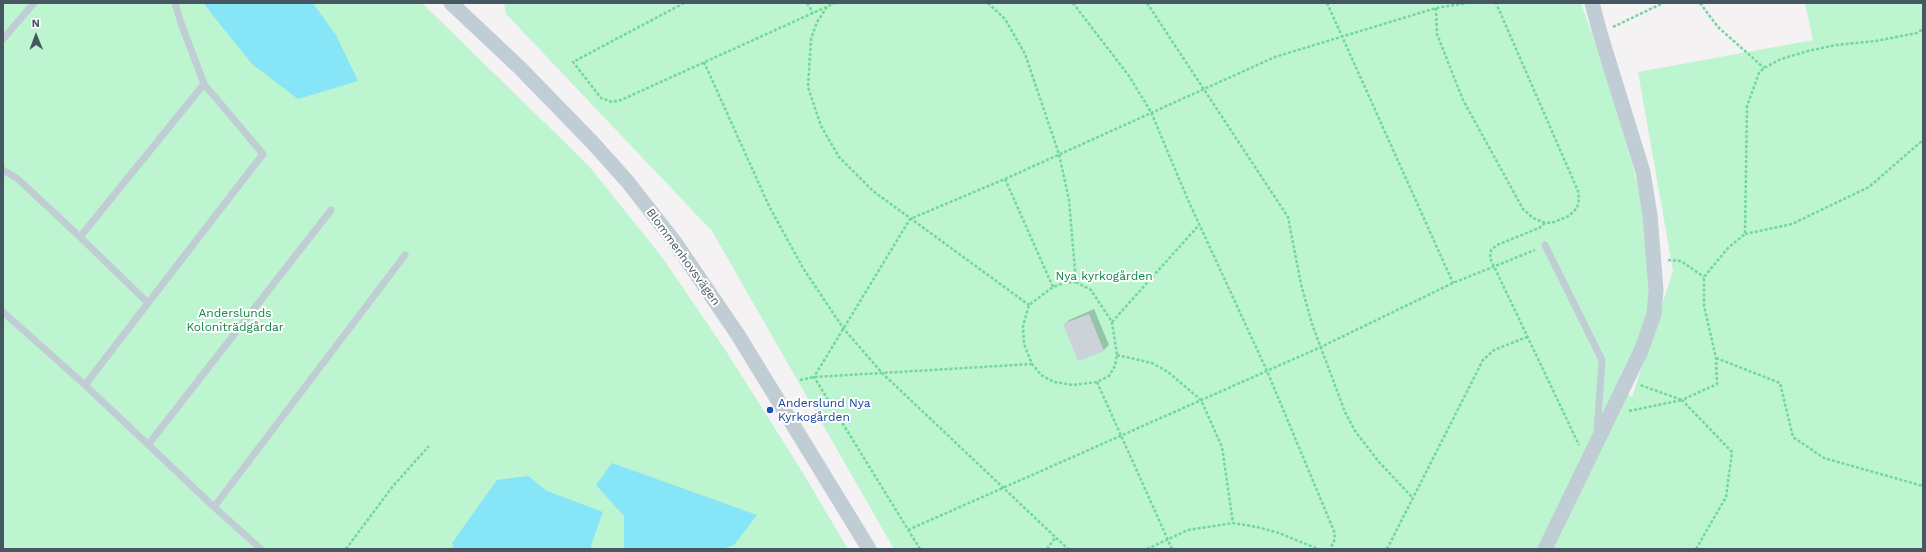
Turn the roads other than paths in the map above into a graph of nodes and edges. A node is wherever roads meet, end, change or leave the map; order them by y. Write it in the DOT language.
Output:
graph roads {
  1 [pos="34,3"];
  2 [pos="175,3"];
  3 [pos="451,3"];
  4 [pos="1592,3"];
  5 [pos="3,39"];
  6 [pos="204,84"];
  7 [pos="3,170"];
  8 [pos="331,210"];
  9 [pos="80,237"];
  10 [pos="1545,245"];
  11 [pos="405,255"];
  12 [pos="148,303"];
  13 [pos="3,312"];
  14 [pos="85,385"];
  15 [pos="148,445"];
  16 [pos="1596,445"];
  17 [pos="214,507"];
  18 [pos="261,549"];
  19 [pos="869,549"];
  20 [pos="1546,549"];
  1 -- 5 [label="lane"];
  2 -- 6 [label="lane"];
  3 -- 19 [label="street, Blommenhovsvägen"];
  4 -- 16 [label="street"];
  6 -- 9 [label="lane"];
  6 -- 12 [label="lane"];
  7 -- 9 [label="lane"];
  8 -- 15 [label="lane"];
  9 -- 12 [label="lane"];
  10 -- 16 [label="lane"];
  11 -- 17 [label="lane"];
  12 -- 14 [label="lane"];
  13 -- 14 [label="lane"];
  14 -- 15 [label="lane"];
  15 -- 17 [label="lane"];
  16 -- 20 [label="street"];
  17 -- 18 [label="lane"];
}
